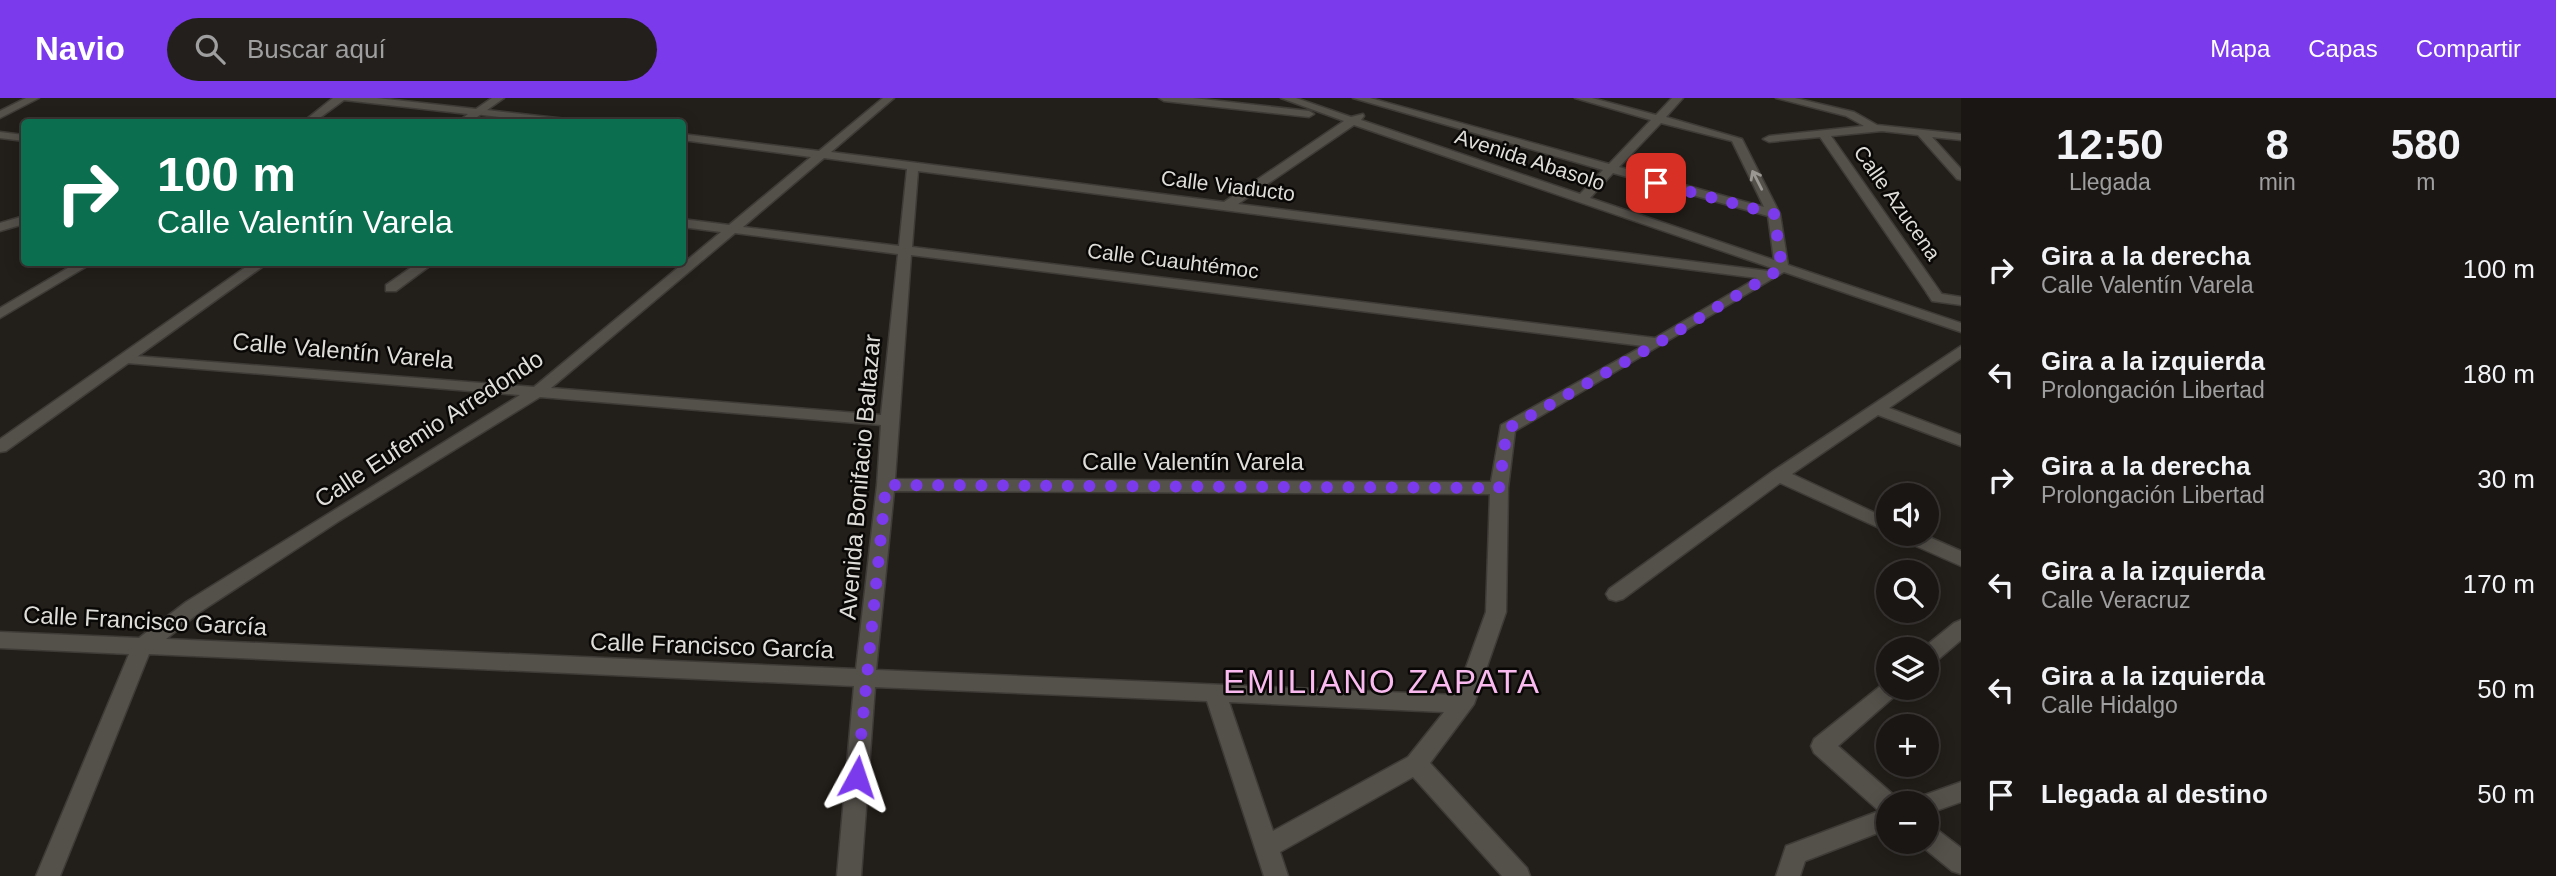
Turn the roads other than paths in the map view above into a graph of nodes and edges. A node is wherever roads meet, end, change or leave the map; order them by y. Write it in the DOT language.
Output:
graph roads {
  1 [pos="34,98"];
  2 [pos="340,98"];
  3 [pos="348,98"];
  4 [pos="499,98"];
  5 [pos="889,98"];
  6 [pos="1164,98"];
  7 [pos="1286,98"];
  8 [pos="1358,98"];
  9 [pos="1580,98"];
  10 [pos="1678,98"];
  11 [pos="1781,98"];
  12 [pos="1381,101"];
  13 [pos="478,112"];
  14 [pos="0,116"];
  15 [pos="1659,118"];
  16 [pos="312,119"];
  17 [pos="468,119"];
  18 [pos="540,119"];
  19 [pos="1346,119"];
  20 [pos="1876,129"];
  21 [pos="1921,132"];
  22 [pos="1823,133"];
  23 [pos="0,135"];
  24 [pos="686,137"];
  25 [pos="1961,137"];
  26 [pos="21,138"];
  27 [pos="1769,139"];
  28 [pos="822,154"];
  29 [pos="913,166"];
  30 [pos="1609,170"];
  31 [pos="1961,176"];
  32 [pos="1583,198"];
  33 [pos="1228,205"];
  34 [pos="1774,214"];
  35 [pos="21,221"];
  36 [pos="686,224"];
  37 [pos="0,226"];
  38 [pos="732,231"];
  39 [pos="905,249"];
  40 [pos="81,266"];
  41 [pos="257,266"];
  42 [pos="423,266"];
  43 [pos="1776,271"];
  44 [pos="391,288"];
  45 [pos="1961,298"];
  46 [pos="0,314"];
  47 [pos="1961,327"];
  48 [pos="1658,343"];
  49 [pos="1961,351"];
  50 [pos="127,358"];
  51 [pos="537,393"];
  52 [pos="1878,409"];
  53 [pos="889,421"];
  54 [pos="1961,441"];
  55 [pos="0,447"];
  56 [pos="1779,475"];
  57 [pos="886,485"];
  58 [pos="1499,488"];
  59 [pos="1876,520"];
  60 [pos="1932,546"];
  61 [pos="1961,559"];
  62 [pos="1616,594"];
  63 [pos="1961,628"];
  64 [pos="0,640"];
  65 [pos="142,647"];
  66 [pos="1939,647"];
  67 [pos="865,679"];
  68 [pos="1215,694"];
  69 [pos="1876,700"];
  70 [pos="1463,704"];
  71 [pos="1416,764"];
  72 [pos="1961,792"];
  73 [pos="1876,793"];
  74 [pos="1939,800"];
  75 [pos="1876,823"];
  76 [pos="1939,846"];
  77 [pos="1266,847"];
  78 [pos="1961,863"];
  79 [pos="48,876"];
  80 [pos="849,876"];
  81 [pos="1276,876"];
  82 [pos="1518,876"];
  83 [pos="1788,876"];
  1 -- 14 [label="street"];
  2 -- 16 [label="street"];
  3 -- 13 [label="street"];
  4 -- 13 [label="street"];
  5 -- 28 [label="street, Calle Eufemio Arredondo"];
  6 -- 19 [label="street"];
  7 -- 19 [label="street, Avenida Abasolo"];
  8 -- 12 [label="street"];
  9 -- 15 [label="street"];
  10 -- 15 [label="street"];
  11 -- 20 [label="street"];
  12 -- 19 [label="street"];
  12 -- 30 [label="street"];
  13 -- 17 [label="street"];
  13 -- 18 [label="street"];
  15 -- 30 [label="street"];
  34 -- 15 [label="street, one-way"];
  19 -- 32 [label="street, Avenida Abasolo"];
  19 -- 33 [label="street"];
  20 -- 21 [label="street"];
  20 -- 22 [label="street"];
  21 -- 25 [label="street"];
  21 -- 31 [label="street"];
  22 -- 27 [label="street"];
  22 -- 45 [label="street, Calle Azucena"];
  23 -- 26 [label="street"];
  24 -- 28 [label="street, Calle Viaducto"];
  28 -- 29 [label="street, Calle Viaducto"];
  28 -- 38 [label="street, Calle Eufemio Arredondo"];
  29 -- 33 [label="street, Calle Viaducto"];
  29 -- 39 [label="street, Avenida Bonifacio Baltazar"];
  30 -- 32 [label="street"];
  30 -- 34 [label="street"];
  32 -- 43 [label="street, Avenida Abasolo"];
  33 -- 43 [label="street, Calle Viaducto"];
  34 -- 43 [label="street"];
  35 -- 37 [label="street"];
  36 -- 38 [label="street, Calle Cuauhtémoc"];
  38 -- 39 [label="street, Calle Cuauhtémoc"];
  38 -- 51 [label="street, Calle Eufemio Arredondo"];
  39 -- 48 [label="street, Calle Cuauhtémoc"];
  39 -- 53 [label="street, Avenida Bonifacio Baltazar"];
  40 -- 46 [label="street"];
  41 -- 50 [label="street"];
  42 -- 44 [label="street"];
  43 -- 47 [label="street, Avenida Abasolo"];
  43 -- 48 [label="street"];
  48 -- 58 [label="street"];
  49 -- 52 [label="street"];
  50 -- 51 [label="street, Calle Valentín Varela"];
  50 -- 55 [label="street"];
  51 -- 53 [label="street, Calle Valentín Varela"];
  51 -- 65 [label="street, Calle Eufemio Arredondo"];
  52 -- 54 [label="street"];
  52 -- 56 [label="street"];
  53 -- 57 [label="street, Avenida Bonifacio Baltazar"];
  56 -- 59 [label="street"];
  56 -- 62 [label="street"];
  57 -- 58 [label="street, Calle Valentín Varela"];
  57 -- 67 [label="street, Avenida Bonifacio Baltazar"];
  58 -- 70 [label="street"];
  60 -- 61 [label="street"];
  63 -- 66 [label="street"];
  64 -- 65 [label="street, Calle Francisco García"];
  65 -- 67 [label="street, Calle Francisco García"];
  65 -- 79 [label="street"];
  67 -- 68 [label="street, Calle Francisco García"];
  67 -- 80 [label="street, Avenida Bonifacio Baltazar"];
  68 -- 70 [label="street, Calle Francisco García"];
  68 -- 77 [label="street"];
  69 -- 73 [label="street"];
  70 -- 71 [label="street"];
  71 -- 77 [label="street"];
  71 -- 82 [label="street"];
  72 -- 74 [label="street"];
  75 -- 83 [label="street"];
  76 -- 78 [label="street"];
  77 -- 81 [label="street"];
}
